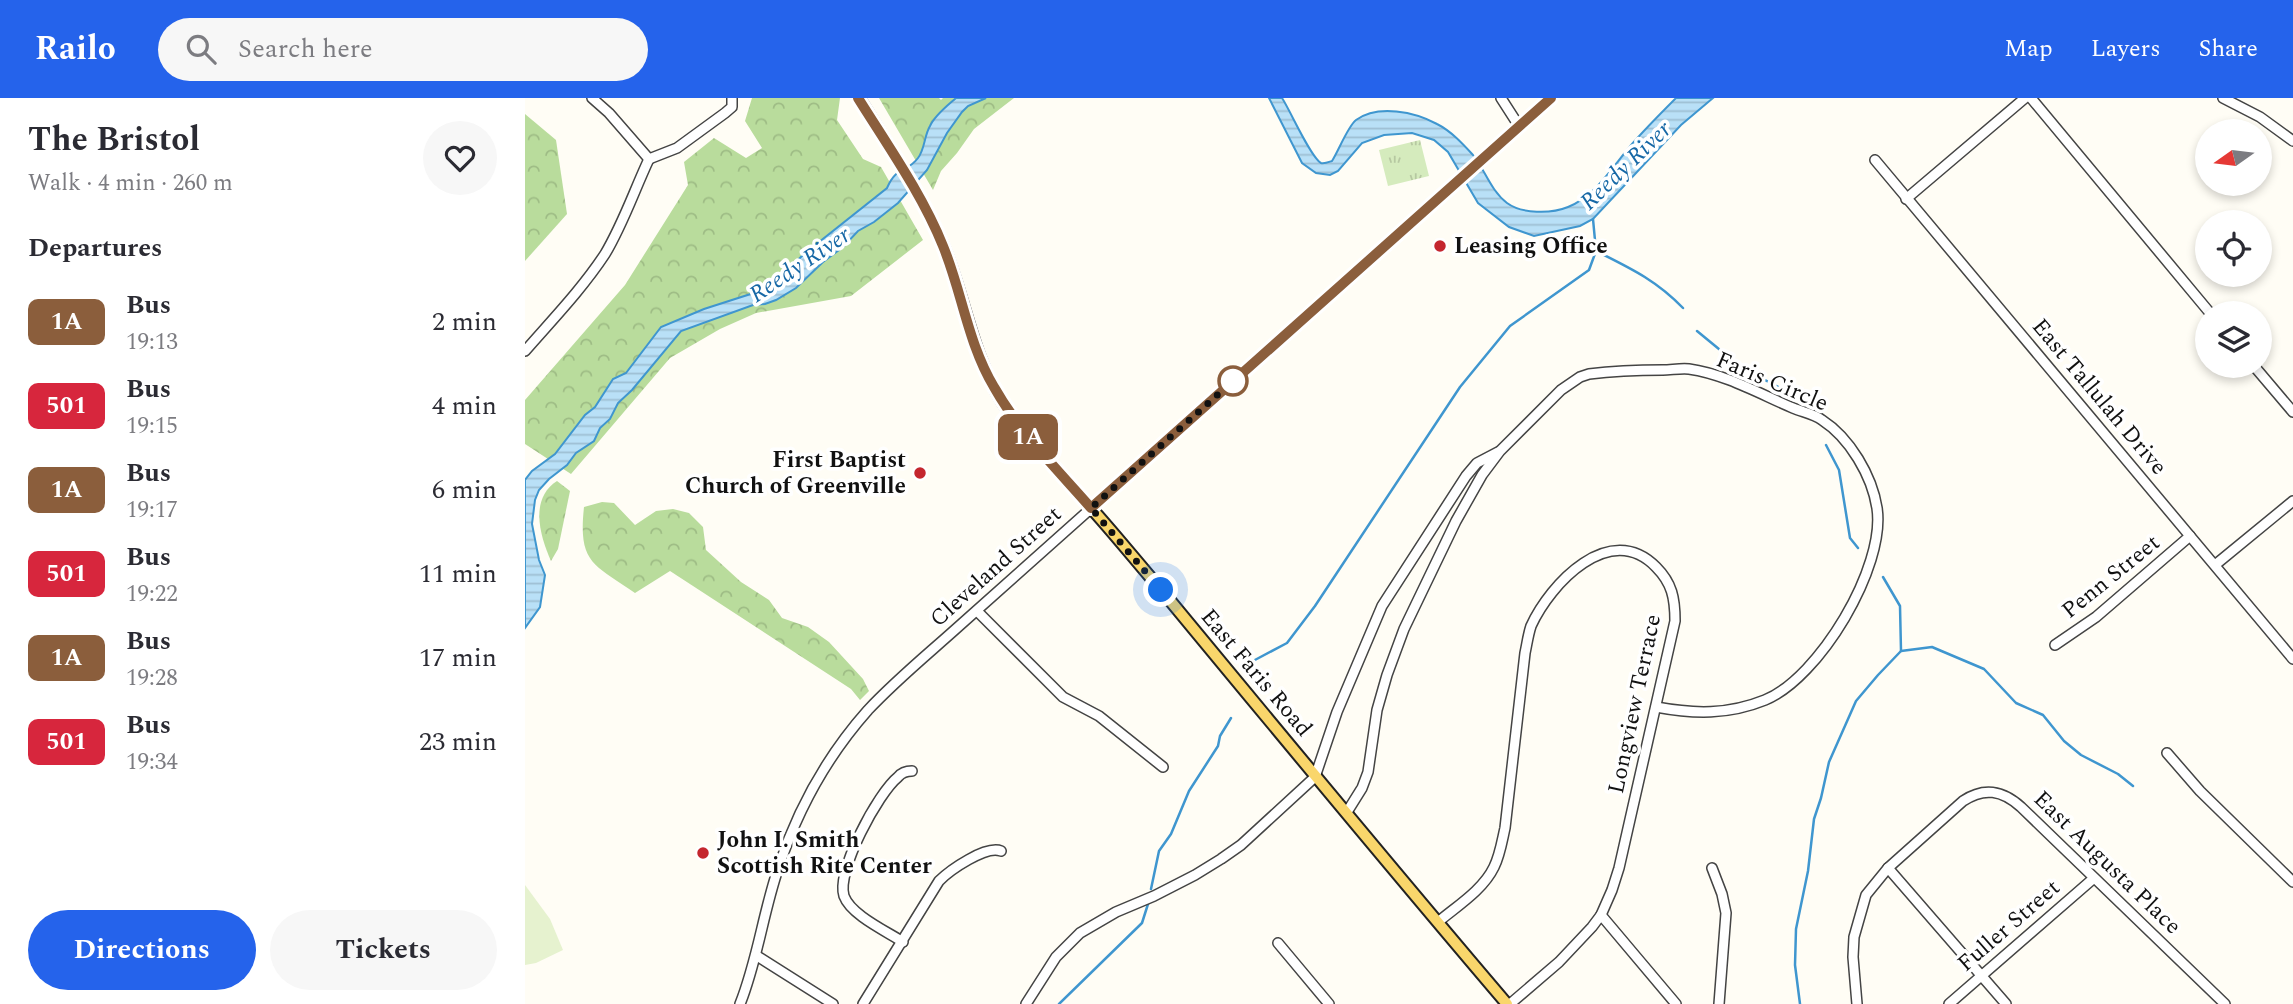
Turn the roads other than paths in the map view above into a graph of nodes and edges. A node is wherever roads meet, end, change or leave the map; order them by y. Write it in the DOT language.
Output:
graph roads {
  1 [pos="591,98"];
  2 [pos="732,98"];
  3 [pos="859,98"];
  4 [pos="1501,98"];
  5 [pos="1551,98"];
  6 [pos="2025,98"];
  7 [pos="2031,98"];
  8 [pos="2223,98"];
  9 [pos="1519,126"];
  10 [pos="2293,141"];
  11 [pos="649,159"];
  12 [pos="1875,160"];
  13 [pos="1906,200"];
  14 [pos="2200,301"];
  15 [pos="525,351"];
  16 [pos="2264,378"];
  17 [pos="2293,412"];
  18 [pos="1500,451"];
  19 [pos="2293,501"];
  20 [pos="1091,508"];
  21 [pos="2190,536"];
  22 [pos="2215,565"];
  23 [pos="977,611"];
  24 [pos="2055,645"];
  25 [pos="2293,659"];
  26 [pos="1656,707"];
  27 [pos="2167,753"];
  28 [pos="1163,767"];
  29 [pos="912,771"];
  30 [pos="1315,777"];
  31 [pos="1347,812"];
  32 [pos="1001,851"];
  33 [pos="1712,868"];
  34 [pos="1888,869"];
  35 [pos="2094,878"];
  36 [pos="2293,882"];
  37 [pos="1601,915"];
  38 [pos="1438,922"];
  39 [pos="903,942"];
  40 [pos="1278,943"];
  41 [pos="757,956"];
  42 [pos="1982,976"];
  43 [pos="740,1004"];
  44 [pos="833,1004"];
  45 [pos="863,1004"];
  46 [pos="1026,1004"];
  47 [pos="1329,1004"];
  48 [pos="1509,1004"];
  49 [pos="1676,1004"];
  50 [pos="1719,1004"];
  51 [pos="1857,1004"];
  52 [pos="1949,1004"];
  53 [pos="2006,1004"];
  54 [pos="2225,1004"];
  1 -- 11 [label="street"];
  2 -- 11 [label="street"];
  3 -- 20 [label="main road, East Faris Road"];
  4 -- 9 [label="street"];
  5 -- 9 [label="street, Cleveland Street"];
  6 -- 13 [label="street"];
  7 -- 14 [label="street"];
  8 -- 10 [label="street"];
  9 -- 20 [label="street, Cleveland Street"];
  11 -- 15 [label="street"];
  12 -- 13 [label="street, East Tallulah Drive"];
  13 -- 21 [label="street, East Tallulah Drive"];
  16 -- 17 [label="street"];
  18 -- 26 [label="street, Faris Circle"];
  18 -- 30 [label="street, Faris Circle"];
  18 -- 31 [label="street, Faris Circle"];
  19 -- 22 [label="street"];
  20 -- 23 [label="street, Cleveland Street"];
  20 -- 30 [label="main road, East Faris Road"];
  21 -- 22 [label="street, East Tallulah Drive"];
  21 -- 24 [label="street, Penn Street"];
  22 -- 25 [label="street, East Tallulah Drive"];
  23 -- 28 [label="street"];
  23 -- 41 [label="street, Cleveland Street"];
  26 -- 37 [label="street, Longview Terrace"];
  26 -- 38 [label="street, Longview Terrace"];
  27 -- 36 [label="street"];
  29 -- 39 [label="street"];
  30 -- 31 [label="main road, East Faris Road"];
  30 -- 46 [label="street"];
  31 -- 38 [label="main road, East Faris Road"];
  32 -- 39 [label="street"];
  33 -- 50 [label="street"];
  34 -- 35 [label="street, East Augusta Place"];
  34 -- 42 [label="street"];
  34 -- 51 [label="street, East Augusta Place"];
  35 -- 42 [label="street, Fuller Street"];
  35 -- 54 [label="street, East Augusta Place"];
  37 -- 48 [label="street, Longview Terrace"];
  37 -- 49 [label="street"];
  38 -- 48 [label="main road, East Faris Road"];
  39 -- 45 [label="street"];
  40 -- 47 [label="street"];
  41 -- 43 [label="street, Cleveland Street"];
  41 -- 44 [label="street"];
  42 -- 52 [label="street, Fuller Street"];
  42 -- 53 [label="street"];
}
